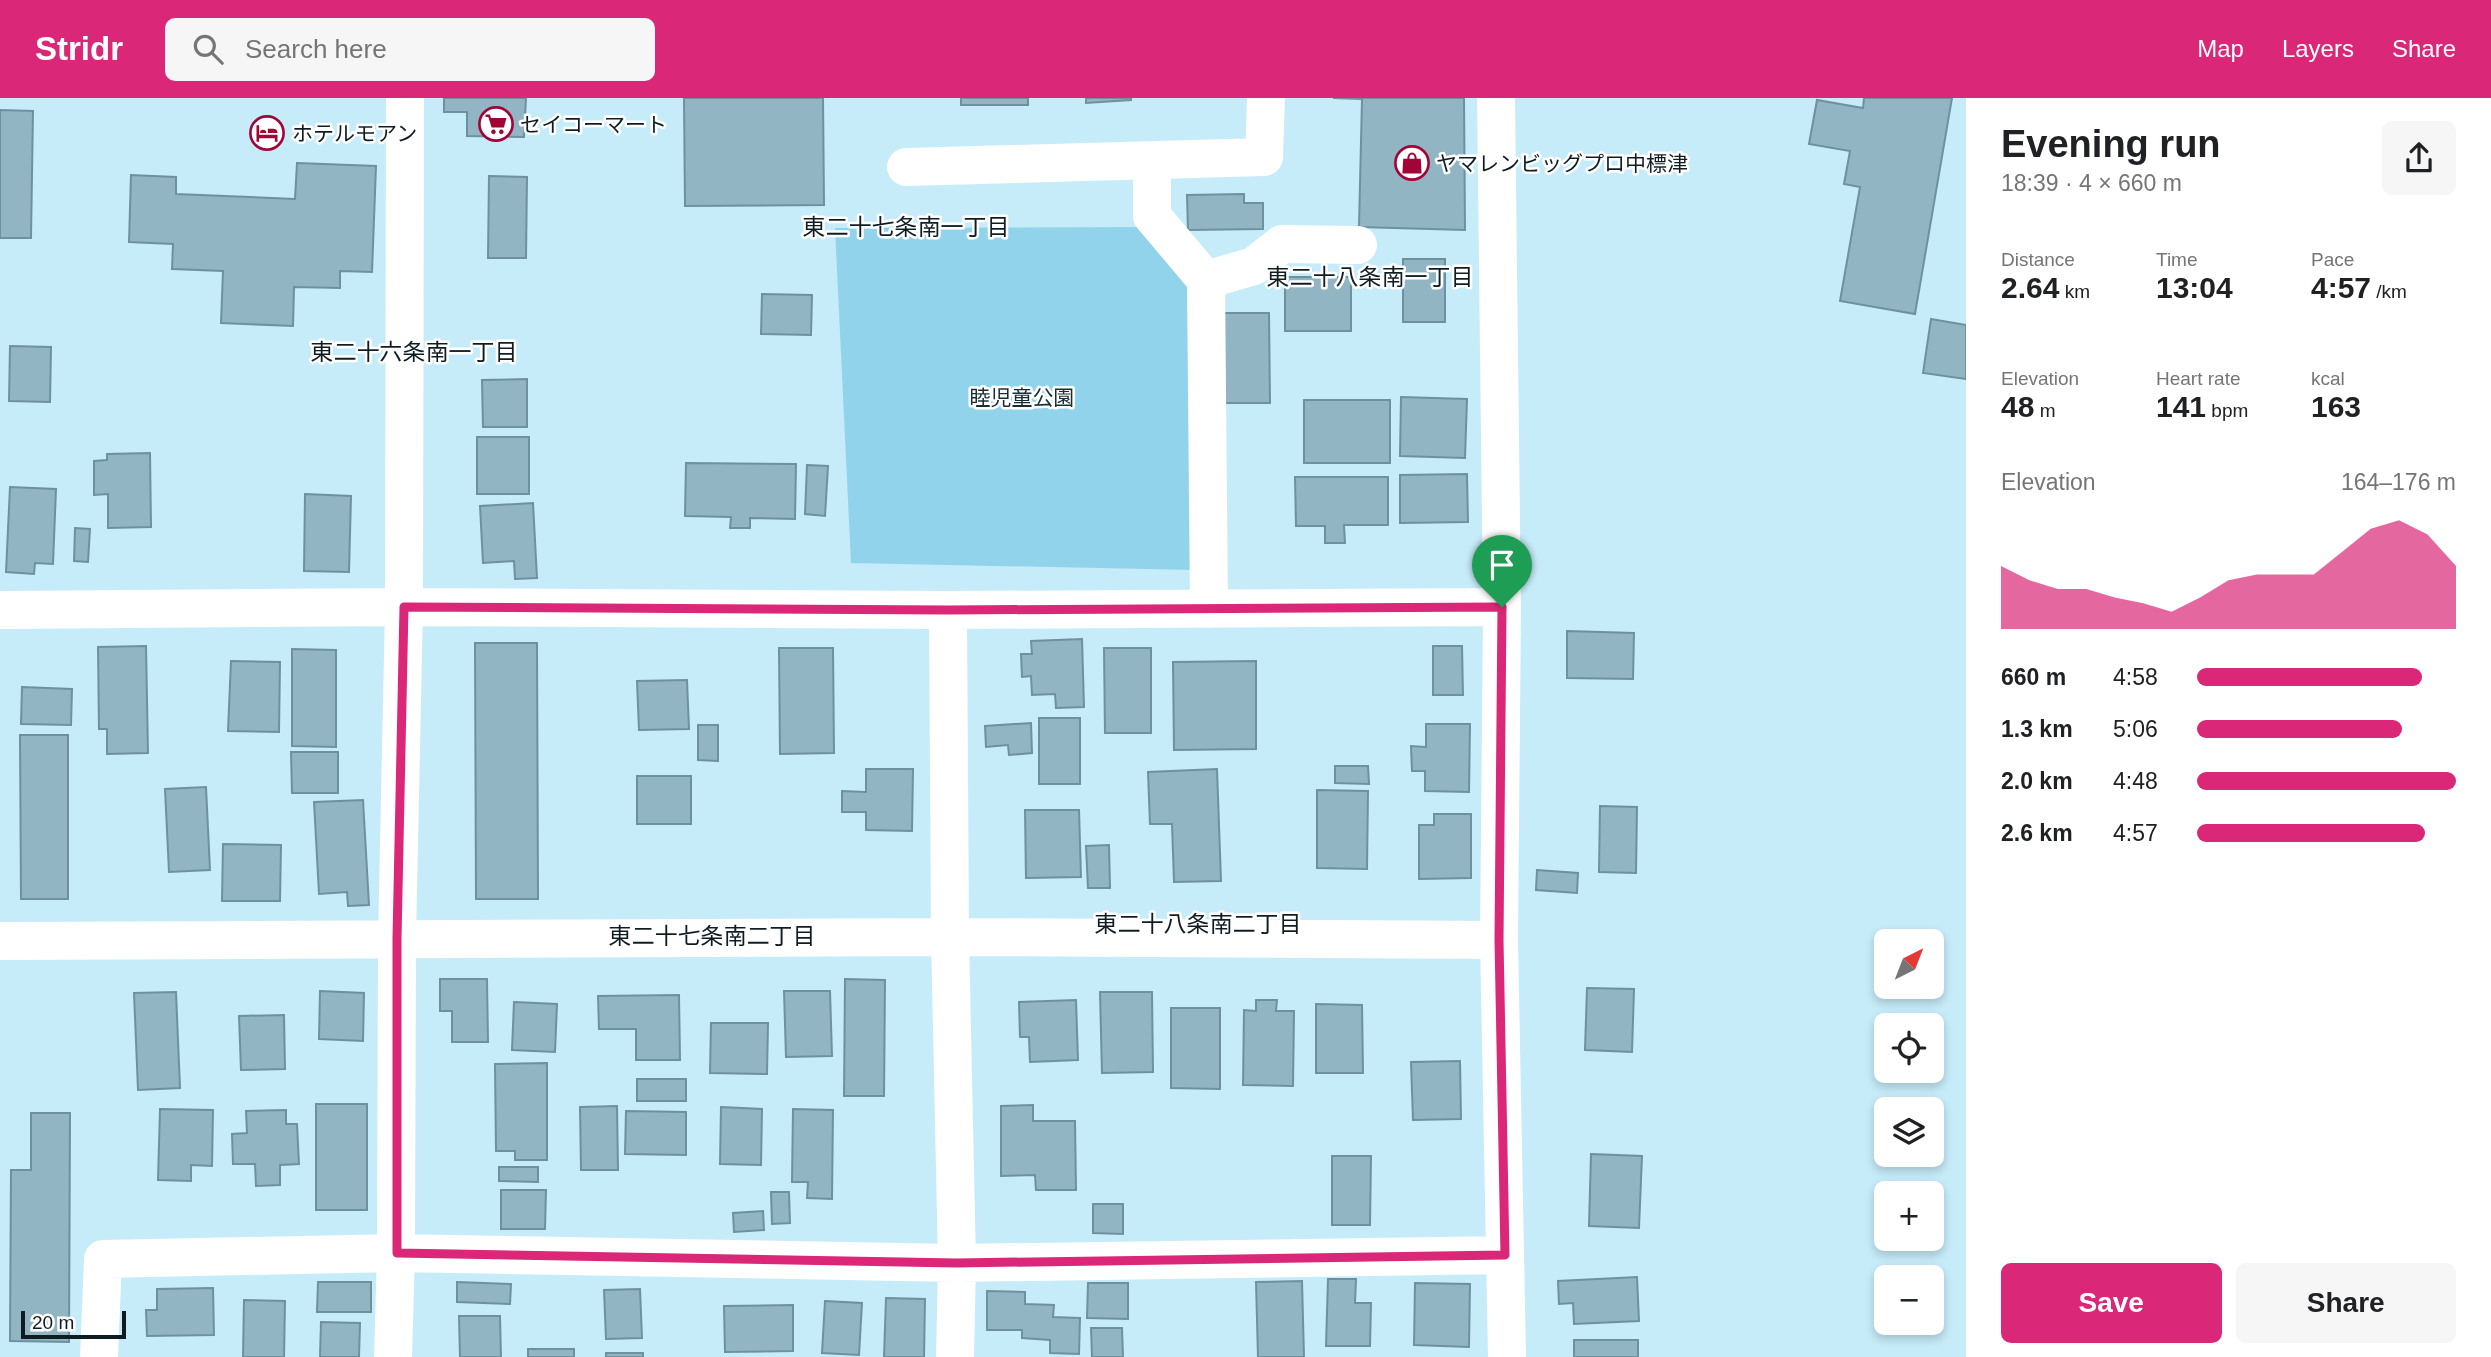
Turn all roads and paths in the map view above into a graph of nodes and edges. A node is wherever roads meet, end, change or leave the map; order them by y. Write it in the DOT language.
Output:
graph roads {
  1 [pos="405,98"];
  2 [pos="1266,98"];
  3 [pos="1496,98"];
  4 [pos="1152,160"];
  5 [pos="906,167"];
  6 [pos="1358,245"];
  7 [pos="1206,280"];
  8 [pos="404,607"];
  9 [pos="1502,607"];
  10 [pos="1209,609"];
  11 [pos="0,610"];
  12 [pos="948,610"];
  13 [pos="950,937"];
  14 [pos="397,938"];
  15 [pos="1499,940"];
  16 [pos="0,941"];
  17 [pos="397,1253"];
  18 [pos="1505,1255"];
  19 [pos="957,1263"];
  20 [pos="99,1357"];
  21 [pos="393,1357"];
  22 [pos="955,1357"];
  23 [pos="1507,1357"];
  1 -- 8 [label="street"];
  2 -- 4 [label="street"];
  3 -- 9 [label="street"];
  4 -- 5 [label="street"];
  4 -- 7 [label="street"];
  6 -- 7 [label="street"];
  7 -- 10 [label="street"];
  8 -- 11 [label="street"];
  8 -- 12 [label="street"];
  8 -- 14 [label="street"];
  9 -- 10 [label="street"];
  9 -- 15 [label="street"];
  10 -- 12 [label="street"];
  12 -- 13 [label="street"];
  13 -- 14 [label="street"];
  13 -- 15 [label="street"];
  13 -- 19 [label="street"];
  14 -- 16 [label="street"];
  14 -- 17 [label="street"];
  15 -- 18 [label="street"];
  17 -- 19 [label="street"];
  17 -- 20 [label="street"];
  17 -- 21 [label="street"];
  18 -- 19 [label="street"];
  18 -- 23 [label="street"];
  19 -- 22 [label="street"];
}
